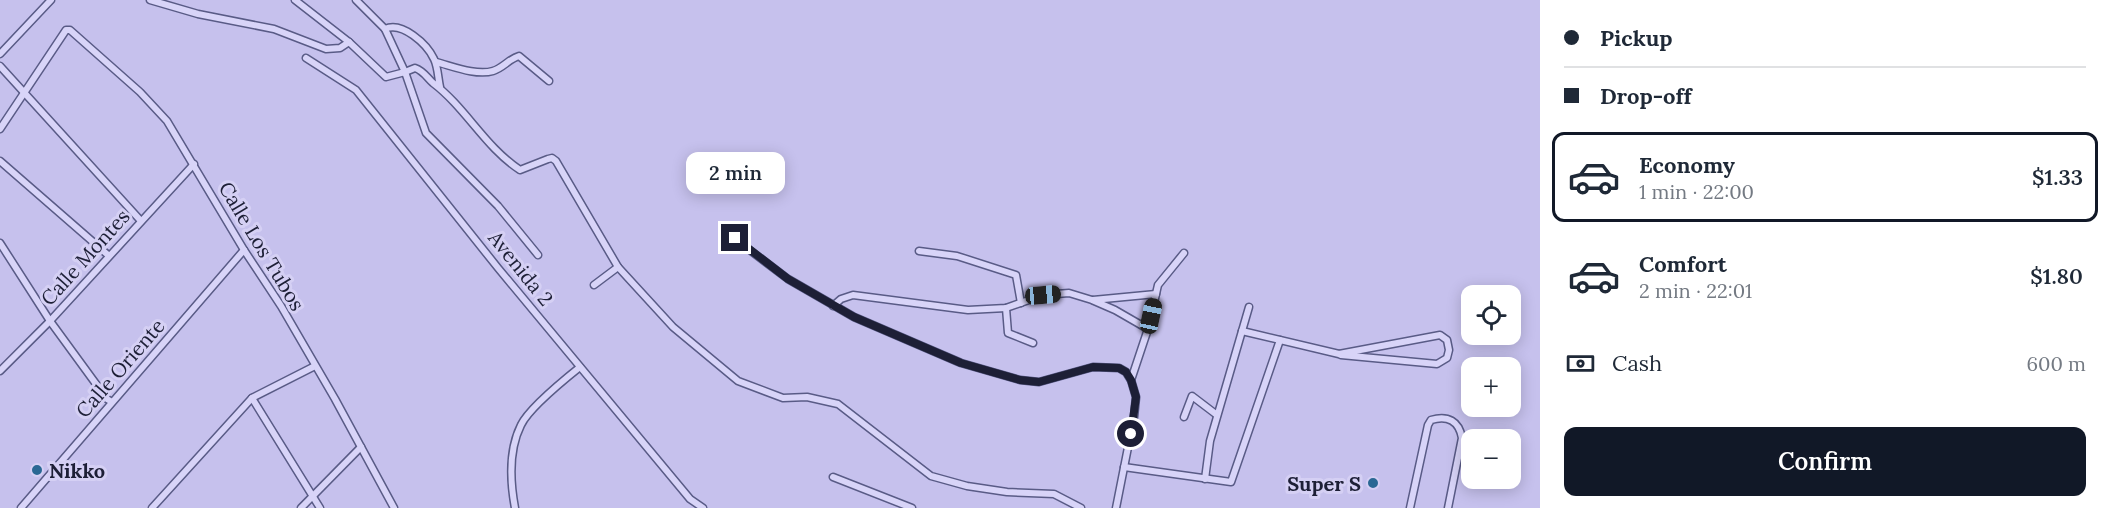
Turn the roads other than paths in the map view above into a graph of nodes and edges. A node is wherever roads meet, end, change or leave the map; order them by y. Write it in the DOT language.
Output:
graph roads {
  1 [pos="51,0"];
  2 [pos="150,0"];
  3 [pos="295,0"];
  4 [pos="356,0"];
  5 [pos="385,29"];
  6 [pos="348,42"];
  7 [pos="0,54"];
  8 [pos="306,58"];
  9 [pos="436,62"];
  10 [pos="0,66"];
  11 [pos="405,72"];
  12 [pos="549,81"];
  13 [pos="440,87"];
  14 [pos="25,94"];
  15 [pos="0,129"];
  16 [pos="0,161"];
  17 [pos="194,164"];
  18 [pos="141,221"];
  19 [pos="735,238"];
  20 [pos="0,243"];
  21 [pos="244,250"];
  22 [pos="919,251"];
  23 [pos="1184,253"];
  24 [pos="108,255"];
  25 [pos="538,255"];
  26 [pos="618,267"];
  27 [pos="594,285"];
  28 [pos="1156,294"];
  29 [pos="1092,300"];
  30 [pos="1021,303"];
  31 [pos="833,306"];
  32 [pos="1249,307"];
  33 [pos="1006,308"];
  34 [pos="50,321"];
  35 [pos="1148,329"];
  36 [pos="1242,331"];
  37 [pos="1280,340"];
  38 [pos="1033,343"];
  39 [pos="1339,354"];
  40 [pos="315,366"];
  41 [pos="580,367"];
  42 [pos="0,371"];
  43 [pos="1131,380"];
  44 [pos="252,398"];
  45 [pos="112,402"];
  46 [pos="1217,415"];
  47 [pos="1184,417"];
  48 [pos="361,447"];
  49 [pos="1124,467"];
  50 [pos="833,477"];
  51 [pos="1205,478"];
  52 [pos="312,496"];
  53 [pos="21,508"];
  54 [pos="152,508"];
  55 [pos="301,508"];
  56 [pos="320,508"];
  57 [pos="394,508"];
  58 [pos="515,508"];
  59 [pos="703,508"];
  60 [pos="912,508"];
  61 [pos="1081,508"];
  62 [pos="1116,508"];
  63 [pos="1410,508"];
  64 [pos="1448,508"];
  1 -- 7 [label="street"];
  2 -- 6 [label="street"];
  3 -- 6 [label="street"];
  4 -- 5 [label="street"];
  5 -- 9 [label="street"];
  5 -- 11 [label="street"];
  6 -- 11 [label="street"];
  8 -- 41 [label="street, Avenida 2"];
  9 -- 12 [label="street"];
  9 -- 13 [label="street"];
  10 -- 14 [label="street"];
  11 -- 13 [label="street"];
  11 -- 25 [label="street"];
  13 -- 26 [label="street"];
  14 -- 15 [label="street"];
  14 -- 17 [label="street, Calle Los Tubos"];
  14 -- 18 [label="street"];
  16 -- 24 [label="street"];
  17 -- 18 [label="street, Calle Montes"];
  17 -- 21 [label="street, Calle Los Tubos"];
  18 -- 24 [label="street, Calle Montes"];
  19 -- 31 [label="street"];
  20 -- 34 [label="street"];
  21 -- 40 [label="street, Calle Los Tubos"];
  21 -- 45 [label="street, Calle Oriente"];
  22 -- 30 [label="street"];
  23 -- 28 [label="street"];
  24 -- 34 [label="street, Calle Montes"];
  26 -- 27 [label="street"];
  26 -- 61 [label="street"];
  28 -- 29 [label="street"];
  28 -- 35 [label="street"];
  29 -- 30 [label="street"];
  29 -- 35 [label="street"];
  30 -- 33 [label="street"];
  31 -- 33 [label="street"];
  31 -- 43 [label="street"];
  32 -- 36 [label="street"];
  33 -- 38 [label="street"];
  34 -- 42 [label="street, Calle Montes"];
  34 -- 45 [label="street"];
  35 -- 43 [label="street"];
  36 -- 37 [label="street"];
  36 -- 46 [label="street"];
  37 -- 39 [label="street"];
  37 -- 51 [label="street"];
  39 -- 39 [label="street"];
  40 -- 44 [label="street"];
  40 -- 48 [label="street, Calle Los Tubos"];
  41 -- 58 [label="street"];
  41 -- 59 [label="street, Avenida 2"];
  43 -- 49 [label="street"];
  44 -- 52 [label="street"];
  44 -- 54 [label="street"];
  45 -- 53 [label="street, Calle Oriente"];
  46 -- 47 [label="street"];
  46 -- 51 [label="street"];
  48 -- 52 [label="street"];
  48 -- 57 [label="street, Calle Los Tubos"];
  49 -- 51 [label="street"];
  49 -- 62 [label="street"];
  50 -- 60 [label="street"];
  52 -- 55 [label="street"];
  52 -- 56 [label="street"];
  63 -- 64 [label="street"];
}
